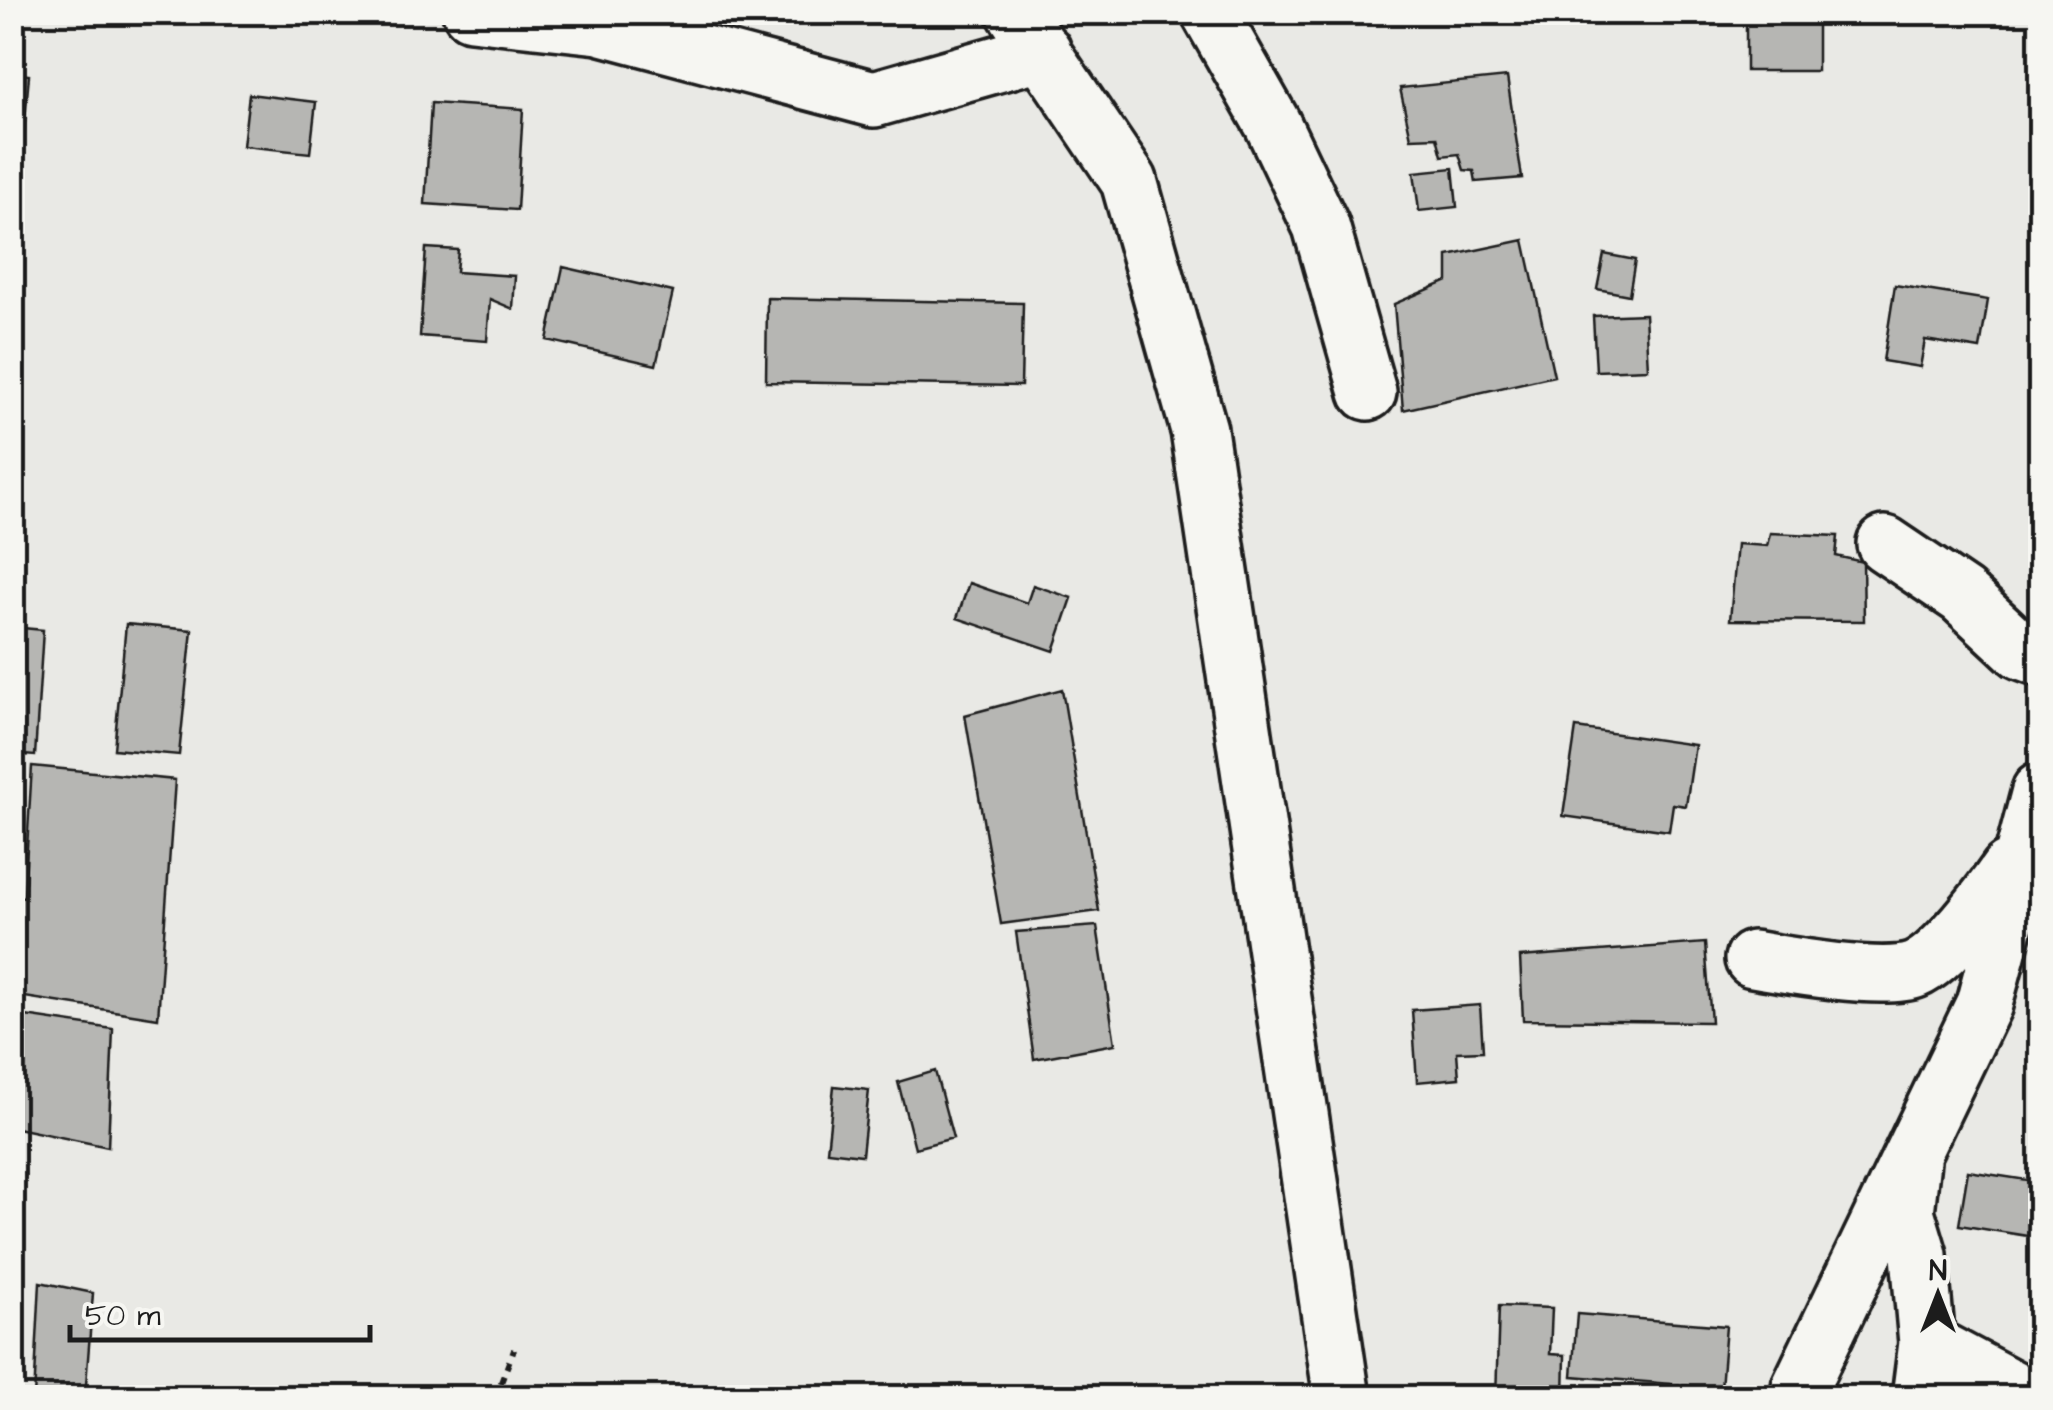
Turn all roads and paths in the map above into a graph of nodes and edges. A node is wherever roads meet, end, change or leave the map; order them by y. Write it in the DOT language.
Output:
graph roads {
  1 [pos="471,12"];
  2 [pos="1209,12"];
  3 [pos="1029,32"];
  4 [pos="1368,392"];
  5 [pos="1885,544"];
  6 [pos="2040,658"];
  7 [pos="2040,792"];
  8 [pos="2025,846"];
  9 [pos="1753,960"];
  10 [pos="1914,1143"];
  11 [pos="1927,1344"];
  12 [pos="514,1349"];
  13 [pos="1800,1387"];
  14 [pos="495,1398"];
  15 [pos="1342,1398"];
  16 [pos="1920,1398"];
  17 [pos="2030,1398"];
  1 -- 3 [label="street"];
  2 -- 4 [label="street"];
  3 -- 15 [label="street"];
  5 -- 6 [label="street"];
  7 -- 8 [label="street"];
  8 -- 9 [label="street"];
  8 -- 10 [label="street"];
  10 -- 11 [label="street"];
  10 -- 13 [label="street"];
  11 -- 16 [label="street"];
  11 -- 17 [label="street"];
  12 -- 14 [label="path"];
}
